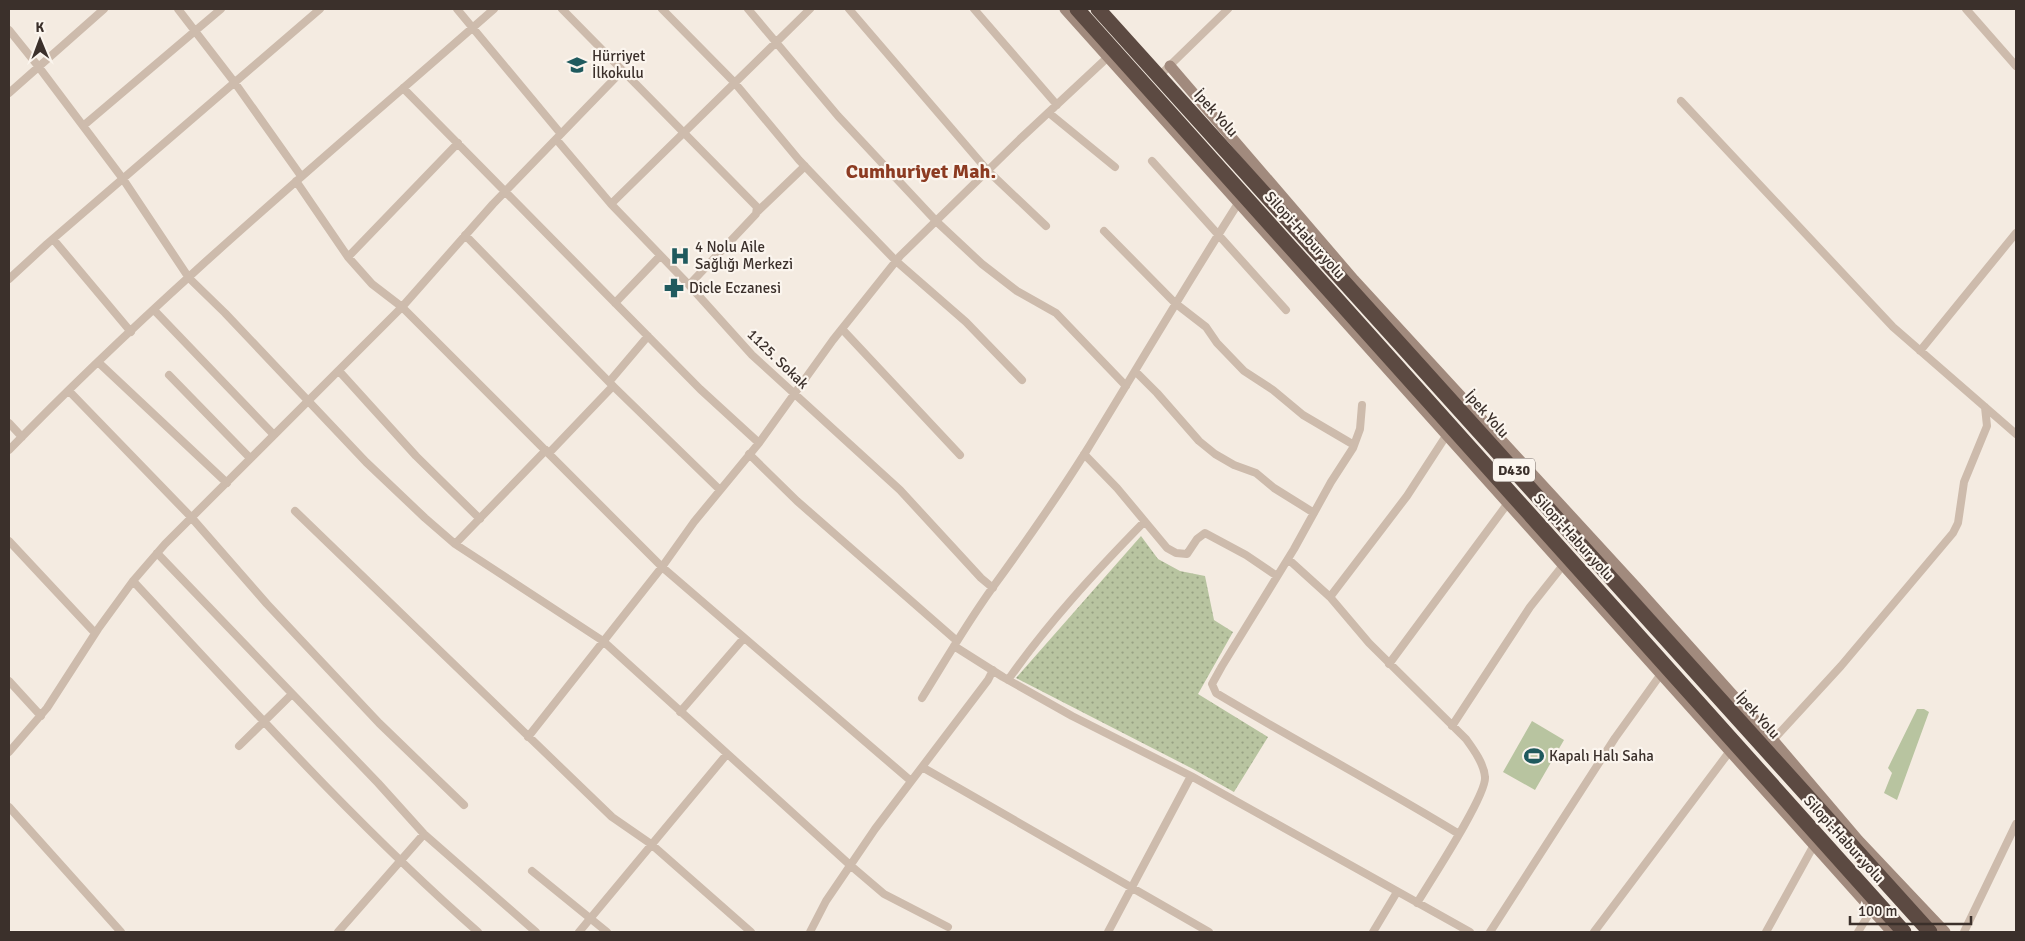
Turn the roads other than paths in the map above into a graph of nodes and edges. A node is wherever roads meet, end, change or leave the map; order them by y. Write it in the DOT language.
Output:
graph roads {
  1 [pos="90,9"];
  2 [pos="104,9"];
  3 [pos="178,9"];
  4 [pos="222,9"];
  5 [pos="320,9"];
  6 [pos="457,9"];
  7 [pos="494,9"];
  8 [pos="562,9"];
  9 [pos="662,9"];
  10 [pos="748,9"];
  11 [pos="810,9"];
  12 [pos="849,9"];
  13 [pos="974,9"];
  14 [pos="1065,9"];
  15 [pos="1077,9"];
  16 [pos="1098,9"];
  17 [pos="1228,9"];
  18 [pos="1966,9"];
  19 [pos="96,16"];
  20 [pos="473,27"];
  21 [pos="9,30"];
  22 [pos="195,31"];
  23 [pos="776,44"];
  24 [pos="1108,57"];
  25 [pos="38,66"];
  26 [pos="2016,66"];
  27 [pos="622,71"];
  28 [pos="1165,71"];
  29 [pos="734,82"];
  30 [pos="235,83"];
  31 [pos="403,88"];
  32 [pos="9,93"];
  33 [pos="1681,101"];
  34 [pos="1057,105"];
  35 [pos="1049,113"];
  36 [pos="83,126"];
  37 [pos="684,131"];
  38 [pos="559,137"];
  39 [pos="458,143"];
  40 [pos="1152,161"];
  41 [pos="805,166"];
  42 [pos="1115,167"];
  43 [pos="988,171"];
  44 [pos="123,179"];
  45 [pos="299,179"];
  46 [pos="506,191"];
  47 [pos="1239,202"];
  48 [pos="611,204"];
  49 [pos="758,211"];
  50 [pos="937,222"];
  51 [pos="1046,226"];
  52 [pos="1104,231"];
  53 [pos="2016,233"];
  54 [pos="1219,234"];
  55 [pos="465,236"];
  56 [pos="53,239"];
  57 [pos="660,256"];
  58 [pos="348,258"];
  59 [pos="896,261"];
  60 [pos="189,278"];
  61 [pos="9,279"];
  62 [pos="689,285"];
  63 [pos="614,303"];
  64 [pos="1175,303"];
  65 [pos="402,307"];
  66 [pos="154,310"];
  67 [pos="1286,310"];
  68 [pos="842,329"];
  69 [pos="131,332"];
  70 [pos="648,336"];
  71 [pos="1920,351"];
  72 [pos="98,362"];
  73 [pos="339,371"];
  74 [pos="1135,371"];
  75 [pos="169,375"];
  76 [pos="1022,380"];
  77 [pos="611,384"];
  78 [pos="1126,386"];
  79 [pos="69,391"];
  80 [pos="795,394"];
  81 [pos="307,402"];
  82 [pos="1362,405"];
  83 [pos="1985,407"];
  84 [pos="9,422"];
  85 [pos="2016,434"];
  86 [pos="274,435"];
  87 [pos="1446,436"];
  88 [pos="22,437"];
  89 [pos="759,443"];
  90 [pos="1354,445"];
  91 [pos="9,450"];
  92 [pos="548,452"];
  93 [pos="749,454"];
  94 [pos="1084,454"];
  95 [pos="960,455"];
  96 [pos="250,458"];
  97 [pos="227,483"];
  98 [pos="720,490"];
  99 [pos="1508,503"];
  100 [pos="295,511"];
  101 [pos="1314,513"];
  102 [pos="191,517"];
  103 [pos="480,519"];
  104 [pos="1144,522"];
  105 [pos="9,541"];
  106 [pos="455,544"];
  107 [pos="157,554"];
  108 [pos="1288,559"];
  109 [pos="1564,564"];
  110 [pos="662,567"];
  111 [pos="1277,576"];
  112 [pos="133,581"];
  113 [pos="993,588"];
  114 [pos="1330,597"];
  115 [pos="95,633"];
  116 [pos="744,638"];
  117 [pos="602,641"];
  118 [pos="956,643"];
  119 [pos="1389,664"];
  120 [pos="993,670"];
  121 [pos="1661,674"];
  122 [pos="1008,680"];
  123 [pos="9,681"];
  124 [pos="292,694"];
  125 [pos="922,698"];
  126 [pos="680,712"];
  127 [pos="41,716"];
  128 [pos="265,721"];
  129 [pos="1452,726"];
  130 [pos="528,736"];
  131 [pos="1774,740"];
  132 [pos="239,746"];
  133 [pos="1730,751"];
  134 [pos="9,752"];
  135 [pos="727,754"];
  136 [pos="922,767"];
  137 [pos="1191,776"];
  138 [pos="911,781"];
  139 [pos="464,806"];
  140 [pos="9,807"];
  141 [pos="2016,824"];
  142 [pos="424,834"];
  143 [pos="1459,834"];
  144 [pos="652,844"];
  145 [pos="1814,845"];
  146 [pos="399,861"];
  147 [pos="850,866"];
  148 [pos="532,871"];
  149 [pos="1132,888"];
  150 [pos="1397,892"];
  151 [pos="1416,903"];
  152 [pos="1872,909"];
  153 [pos="591,919"];
  154 [pos="948,927"];
  155 [pos="122,932"];
  156 [pos="338,932"];
  157 [pos="478,932"];
  158 [pos="536,932"];
  159 [pos="579,932"];
  160 [pos="608,932"];
  161 [pos="751,932"];
  162 [pos="810,932"];
  163 [pos="1108,932"];
  164 [pos="1208,932"];
  165 [pos="1373,932"];
  166 [pos="1470,932"];
  167 [pos="1490,932"];
  168 [pos="1594,932"];
  169 [pos="1766,932"];
  170 [pos="1858,932"];
  171 [pos="1892,932"];
  172 [pos="1904,932"];
  173 [pos="1930,932"];
  174 [pos="1944,932"];
  175 [pos="1964,932"];
  1 -- 19 [label="street"];
  2 -- 19 [label="street"];
  3 -- 22 [label="street"];
  4 -- 22 [label="street"];
  5 -- 30 [label="street"];
  6 -- 20 [label="street, 1125. Sokak"];
  7 -- 20 [label="street"];
  8 -- 27 [label="street"];
  9 -- 29 [label="street"];
  10 -- 23 [label="street"];
  11 -- 23 [label="street"];
  12 -- 43 [label="street"];
  13 -- 34 [label="street"];
  14 -- 24 [label="street"];
  15 -- 172 [label="highway, Silopi-Habur yolu / D430"];
  16 -- 28 [label="highway, İpek Yolu / D430"];
  17 -- 28 [label="street"];
  18 -- 26 [label="street"];
  19 -- 25 [label="street"];
  20 -- 31 [label="street"];
  20 -- 38 [label="street, 1125. Sokak"];
  21 -- 25 [label="street"];
  22 -- 30 [label="street"];
  22 -- 36 [label="street"];
  23 -- 29 [label="street"];
  23 -- 50 [label="street"];
  24 -- 34 [label="street"];
  24 -- 47 [label="street"];
  25 -- 32 [label="street"];
  25 -- 36 [label="street"];
  27 -- 37 [label="street"];
  27 -- 38 [label="street"];
  28 -- 131 [label="street"];
  28 -- 173 [label="highway, İpek Yolu / D430"];
  29 -- 37 [label="street"];
  29 -- 41 [label="street"];
  30 -- 44 [label="street"];
  30 -- 45 [label="street"];
  31 -- 39 [label="street"];
  31 -- 45 [label="street"];
  33 -- 71 [label="street"];
  34 -- 35 [label="street"];
  35 -- 42 [label="street"];
  35 -- 43 [label="street"];
  36 -- 44 [label="street"];
  37 -- 48 [label="street"];
  37 -- 49 [label="street"];
  38 -- 46 [label="street"];
  38 -- 48 [label="street, 1125. Sokak"];
  39 -- 46 [label="street"];
  39 -- 58 [label="street"];
  40 -- 54 [label="street"];
  41 -- 49 [label="street"];
  41 -- 59 [label="street"];
  43 -- 50 [label="street"];
  43 -- 51 [label="street"];
  44 -- 56 [label="street"];
  44 -- 60 [label="street"];
  45 -- 58 [label="street"];
  45 -- 60 [label="street"];
  46 -- 55 [label="street"];
  46 -- 63 [label="street"];
  47 -- 54 [label="street"];
  47 -- 87 [label="street"];
  48 -- 57 [label="street, 1125. Sokak"];
  49 -- 62 [label="street"];
  50 -- 59 [label="street"];
  50 -- 78 [label="street"];
  52 -- 64 [label="street"];
  53 -- 71 [label="street"];
  54 -- 64 [label="street"];
  54 -- 67 [label="street"];
  55 -- 65 [label="street"];
  55 -- 77 [label="street"];
  56 -- 61 [label="street"];
  56 -- 69 [label="street"];
  57 -- 62 [label="street, 1125. Sokak"];
  57 -- 63 [label="street"];
  58 -- 65 [label="street"];
  59 -- 68 [label="street"];
  59 -- 76 [label="street"];
  60 -- 66 [label="street"];
  60 -- 81 [label="street"];
  62 -- 80 [label="street, 1125. Sokak"];
  63 -- 70 [label="street"];
  64 -- 74 [label="street"];
  64 -- 90 [label="street"];
  65 -- 73 [label="street"];
  65 -- 92 [label="street"];
  66 -- 69 [label="street"];
  66 -- 86 [label="street"];
  68 -- 80 [label="street"];
  68 -- 95 [label="street"];
  69 -- 72 [label="street"];
  70 -- 77 [label="street"];
  70 -- 89 [label="street"];
  71 -- 83 [label="street"];
  72 -- 79 [label="street"];
  72 -- 97 [label="street"];
  73 -- 81 [label="street"];
  73 -- 103 [label="street"];
  74 -- 78 [label="street"];
  74 -- 101 [label="street"];
  75 -- 96 [label="street"];
  77 -- 92 [label="street"];
  77 -- 98 [label="street"];
  78 -- 94 [label="street"];
  79 -- 88 [label="street"];
  79 -- 102 [label="street"];
  80 -- 89 [label="street"];
  80 -- 113 [label="street, 1125. Sokak"];
  81 -- 86 [label="street"];
  81 -- 106 [label="street"];
  82 -- 90 [label="street"];
  83 -- 85 [label="street"];
  83 -- 131 [label="street"];
  84 -- 88 [label="street"];
  86 -- 96 [label="street"];
  87 -- 99 [label="street"];
  87 -- 114 [label="street"];
  88 -- 91 [label="street"];
  89 -- 93 [label="street"];
  90 -- 101 [label="street"];
  92 -- 103 [label="street"];
  92 -- 110 [label="street"];
  93 -- 98 [label="street"];
  93 -- 118 [label="street"];
  94 -- 104 [label="street"];
  94 -- 113 [label="street"];
  96 -- 97 [label="street"];
  97 -- 102 [label="street"];
  98 -- 110 [label="street"];
  99 -- 109 [label="street"];
  99 -- 119 [label="street"];
  100 -- 130 [label="street"];
  101 -- 108 [label="street"];
  102 -- 107 [label="street"];
  102 -- 139 [label="street"];
  103 -- 106 [label="street"];
  104 -- 111 [label="street"];
  104 -- 122 [label="street"];
  105 -- 115 [label="street"];
  106 -- 117 [label="street"];
  107 -- 112 [label="street"];
  107 -- 124 [label="street"];
  108 -- 111 [label="street"];
  108 -- 114 [label="street"];
  109 -- 121 [label="street"];
  109 -- 129 [label="street"];
  110 -- 116 [label="street"];
  110 -- 117 [label="street"];
  111 -- 143 [label="street"];
  112 -- 115 [label="street"];
  112 -- 128 [label="street"];
  113 -- 118 [label="street"];
  114 -- 119 [label="street"];
  115 -- 127 [label="street"];
  116 -- 126 [label="street"];
  116 -- 138 [label="street"];
  117 -- 126 [label="street"];
  117 -- 130 [label="street"];
  118 -- 120 [label="street"];
  118 -- 125 [label="street"];
  119 -- 129 [label="street"];
  120 -- 122 [label="street"];
  120 -- 136 [label="street"];
  121 -- 133 [label="street"];
  121 -- 167 [label="street"];
  122 -- 137 [label="street"];
  123 -- 127 [label="street"];
  124 -- 128 [label="street"];
  124 -- 142 [label="street"];
  126 -- 135 [label="street"];
  127 -- 134 [label="street"];
  128 -- 132 [label="street"];
  128 -- 146 [label="street"];
  129 -- 143 [label="street"];
  130 -- 144 [label="street"];
  131 -- 174 [label="street"];
  133 -- 145 [label="street"];
  133 -- 168 [label="street"];
  135 -- 144 [label="street"];
  135 -- 147 [label="street"];
  136 -- 138 [label="street"];
  136 -- 149 [label="street"];
  137 -- 149 [label="street"];
  137 -- 150 [label="street"];
  138 -- 147 [label="street"];
  140 -- 155 [label="street"];
  141 -- 175 [label="street"];
  142 -- 146 [label="street"];
  142 -- 158 [label="street"];
  143 -- 151 [label="street"];
  144 -- 153 [label="street"];
  144 -- 161 [label="street"];
  145 -- 152 [label="street"];
  145 -- 169 [label="street"];
  146 -- 156 [label="street"];
  146 -- 157 [label="street"];
  147 -- 154 [label="street"];
  147 -- 162 [label="street"];
  148 -- 153 [label="street"];
  149 -- 163 [label="street"];
  149 -- 164 [label="street"];
  150 -- 151 [label="street"];
  150 -- 165 [label="street"];
  151 -- 166 [label="street"];
  152 -- 170 [label="street"];
  152 -- 171 [label="street"];
  153 -- 159 [label="street"];
  153 -- 160 [label="street"];
}
